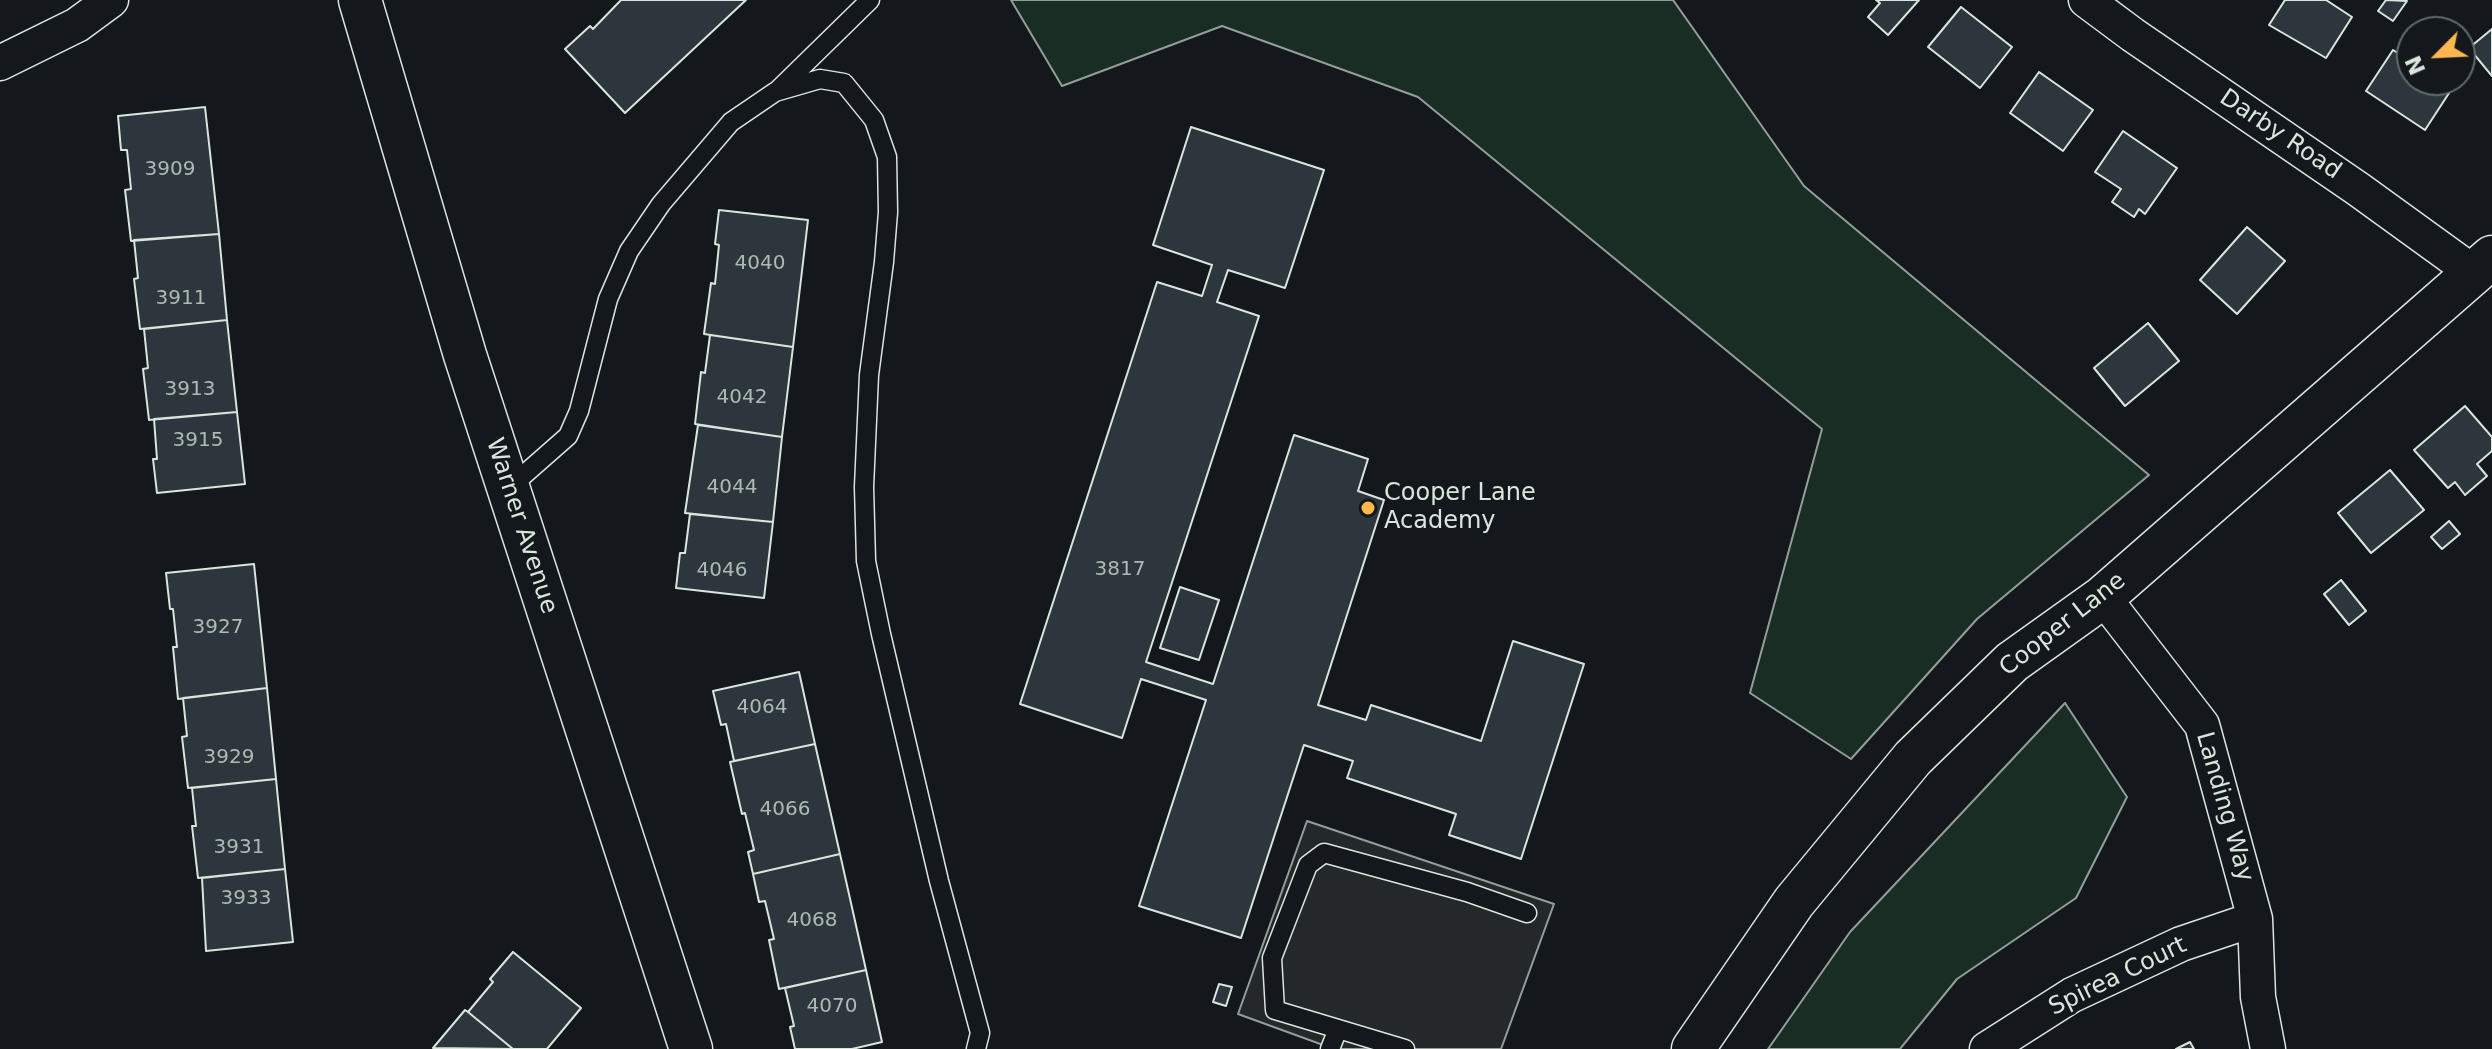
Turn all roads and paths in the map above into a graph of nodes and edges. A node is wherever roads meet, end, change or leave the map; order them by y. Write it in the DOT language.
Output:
graph roads {
  1 [pos="111,0"];
  2 [pos="360,0"];
  3 [pos="870,0"];
  4 [pos="2086,0"];
  5 [pos="0,63"];
  6 [pos="775,92"];
  7 [pos="2483,265"];
  8 [pos="510,487"];
  9 [pos="2103,597"];
  10 [pos="1527,913"];
  11 [pos="2255,919"];
  12 [pos="1338,1029"];
  13 [pos="691,1049"];
  14 [pos="976,1049"];
  15 [pos="1330,1049"];
  16 [pos="1405,1049"];
  17 [pos="1693,1049"];
  18 [pos="1987,1049"];
  19 [pos="2268,1049"];
  1 -- 5 [label="street"];
  2 -- 8 [label="street, Warner Avenue"];
  3 -- 6 [label="lane"];
  4 -- 7 [label="street, Darby Road"];
  6 -- 8 [label="lane"];
  6 -- 14 [label="lane"];
  7 -- 9 [label="street, Cooper Lane"];
  8 -- 13 [label="street, Warner Avenue"];
  9 -- 11 [label="street, Landing Way"];
  9 -- 17 [label="street, Cooper Lane"];
  10 -- 12 [label="lane"];
  11 -- 18 [label="street, Spirea Court"];
  11 -- 19 [label="street, Landing Way"];
  12 -- 15 [label="lane"];
  12 -- 16 [label="lane"];
}
